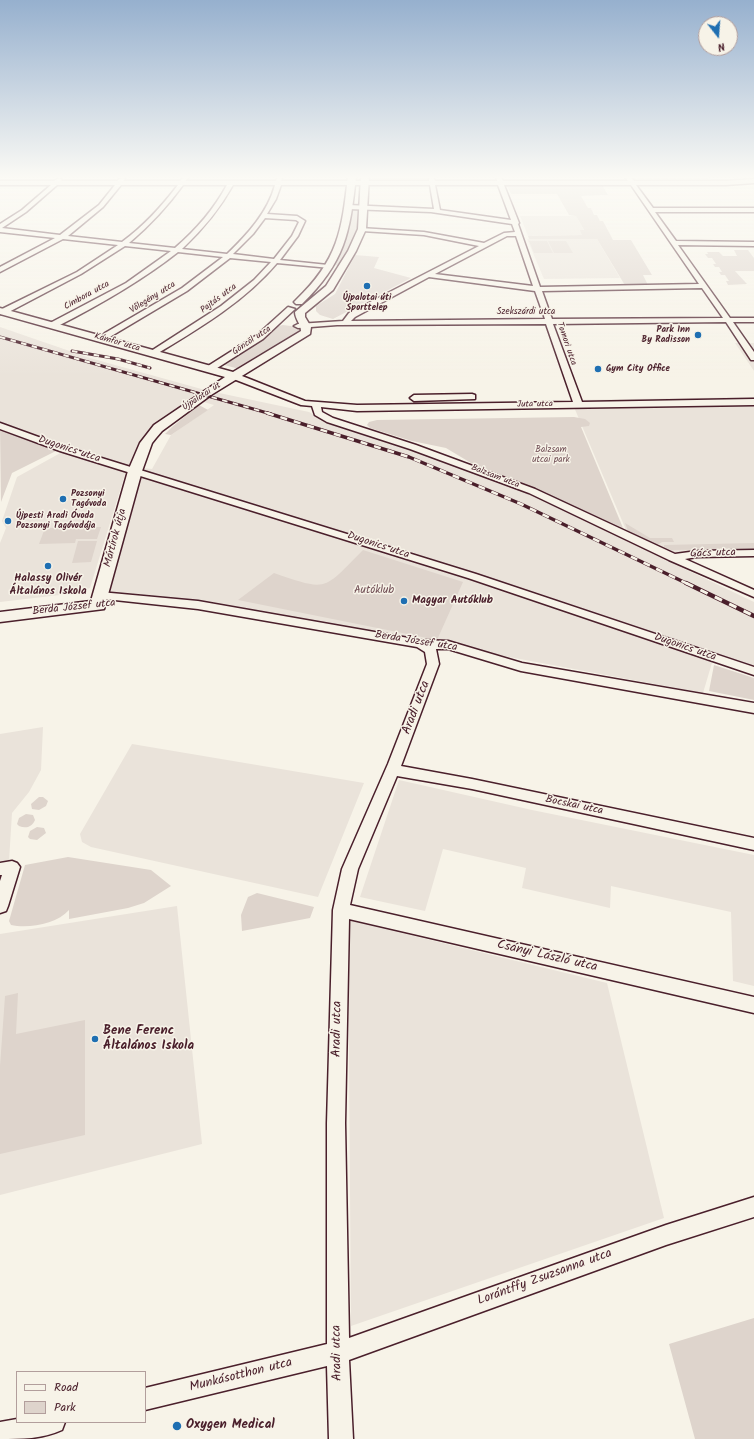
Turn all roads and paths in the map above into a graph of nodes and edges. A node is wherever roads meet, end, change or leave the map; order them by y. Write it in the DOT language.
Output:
graph roads {
  1 [pos="48,243"];
  2 [pos="117,243"];
  3 [pos="185,243"];
  4 [pos="240,243"];
  5 [pos="291,243"];
  6 [pos="339,243"];
  7 [pos="355,243"];
  8 [pos="476,243"];
  9 [pos="488,243"];
  10 [pos="521,243"];
  11 [pos="676,243"];
  12 [pos="688,243"];
  13 [pos="124,244"];
  14 [pos="754,244"];
  15 [pos="484,245"];
  16 [pos="177,250"];
  17 [pos="227,255"];
  18 [pos="277,261"];
  19 [pos="328,267"];
  20 [pos="342,268"];
  21 [pos="0,270"];
  22 [pos="426,276"];
  23 [pos="704,286"];
  24 [pos="539,289"];
  25 [pos="290,309"];
  26 [pos="1,311"];
  27 [pos="727,320"];
  28 [pos="754,320"];
  29 [pos="549,321"];
  30 [pos="345,323"];
  31 [pos="53,325"];
  32 [pos="302,326"];
  33 [pos="102,339"];
  34 [pos="152,353"];
  35 [pos="754,358"];
  36 [pos="211,368"];
  37 [pos="234,376"];
  38 [pos="528,396"];
  39 [pos="414,398"];
  40 [pos="754,402"];
  41 [pos="316,404"];
  42 [pos="578,404"];
  43 [pos="0,426"];
  44 [pos="135,471"];
  45 [pos="754,553"];
  46 [pos="673,558"];
  47 [pos="754,594"];
  48 [pos="99,601"];
  49 [pos="2,612"];
  50 [pos="420,644"];
  51 [pos="754,671"];
  52 [pos="754,708"];
  53 [pos="393,770"];
  54 [pos="754,844"];
  55 [pos="6,868"];
  56 [pos="0,906"];
  57 [pos="341,910"];
  58 [pos="754,1005"];
  59 [pos="754,1207"];
  60 [pos="338,1353"];
  61 [pos="146,1399"];
  62 [pos="50,1423"];
  63 [pos="0,1434"];
  64 [pos="341,1439"];
  1 -- 21 [label="street"];
  2 -- 13 [label="street"];
  3 -- 16 [label="street, Cimbora utca"];
  4 -- 17 [label="street, Vőlegény utca"];
  5 -- 18 [label="street, Pajtás utca"];
  6 -- 19 [label="street, Göncöl utca"];
  7 -- 20 [label="street"];
  8 -- 15 [label="street"];
  9 -- 15 [label="street"];
  10 -- 24 [label="street, Tomori utca"];
  11 -- 23 [label="street"];
  12 -- 14 [label="street"];
  13 -- 16 [label="street"];
  13 -- 26 [label="street"];
  15 -- 22 [label="street"];
  16 -- 17 [label="street"];
  16 -- 31 [label="street, Cimbora utca"];
  17 -- 18 [label="street"];
  17 -- 33 [label="street, Vőlegény utca"];
  18 -- 19 [label="street"];
  18 -- 34 [label="street, Pajtás utca"];
  19 -- 20 [label="street"];
  19 -- 25 [label="street, Göncöl utca"];
  20 -- 32 [label="street"];
  22 -- 24 [label="street"];
  22 -- 30 [label="street"];
  23 -- 24 [label="street"];
  23 -- 27 [label="street"];
  24 -- 29 [label="street, Tomori utca"];
  25 -- 32 [label="street"];
  25 -- 36 [label="street, Göncöl utca"];
  26 -- 31 [label="street, Kámfor utca"];
  27 -- 28 [label="street, Szekszárdi utca"];
  27 -- 29 [label="street, Szekszárdi utca"];
  27 -- 35 [label="street"];
  29 -- 30 [label="street, Szekszárdi utca"];
  29 -- 42 [label="street, Tomori utca"];
  30 -- 32 [label="street, Szekszárdi utca"];
  31 -- 33 [label="street, Kámfor utca"];
  32 -- 37 [label="street, Újpalotai út"];
  33 -- 34 [label="street, Kámfor utca"];
  34 -- 36 [label="street, Kámfor utca"];
  36 -- 37 [label="street, Kámfor utca"];
  37 -- 41 [label="street"];
  37 -- 44 [label="street, Újpalotai út"];
  38 -- 39 [label="street, Juta utca"];
  40 -- 42 [label="street, Juta utca"];
  41 -- 42 [label="street, Juta utca"];
  41 -- 46 [label="street, Balzsam utca"];
  43 -- 44 [label="street, Dugonics utca"];
  44 -- 48 [label="street, Mártírok útja"];
  44 -- 51 [label="street, Dugonics utca"];
  45 -- 46 [label="street, Gács utca"];
  46 -- 47 [label="street, Balzsam utca"];
  48 -- 49 [label="street, Berda József utca"];
  48 -- 50 [label="street, Berda József utca"];
  50 -- 52 [label="street, Berda József utca"];
  50 -- 53 [label="street, Aradi utca"];
  53 -- 54 [label="street, Bocskai utca"];
  53 -- 57 [label="street, Aradi utca"];
  55 -- 56 [label="street"];
  57 -- 58 [label="street, Csányi László utca"];
  57 -- 60 [label="street, Aradi utca"];
  59 -- 60 [label="street, Lorántffy Zsuzsanna utca"];
  60 -- 61 [label="street, Munkásotthon utca"];
  60 -- 64 [label="street, Aradi utca"];
  62 -- 63 [label="street"];
}
